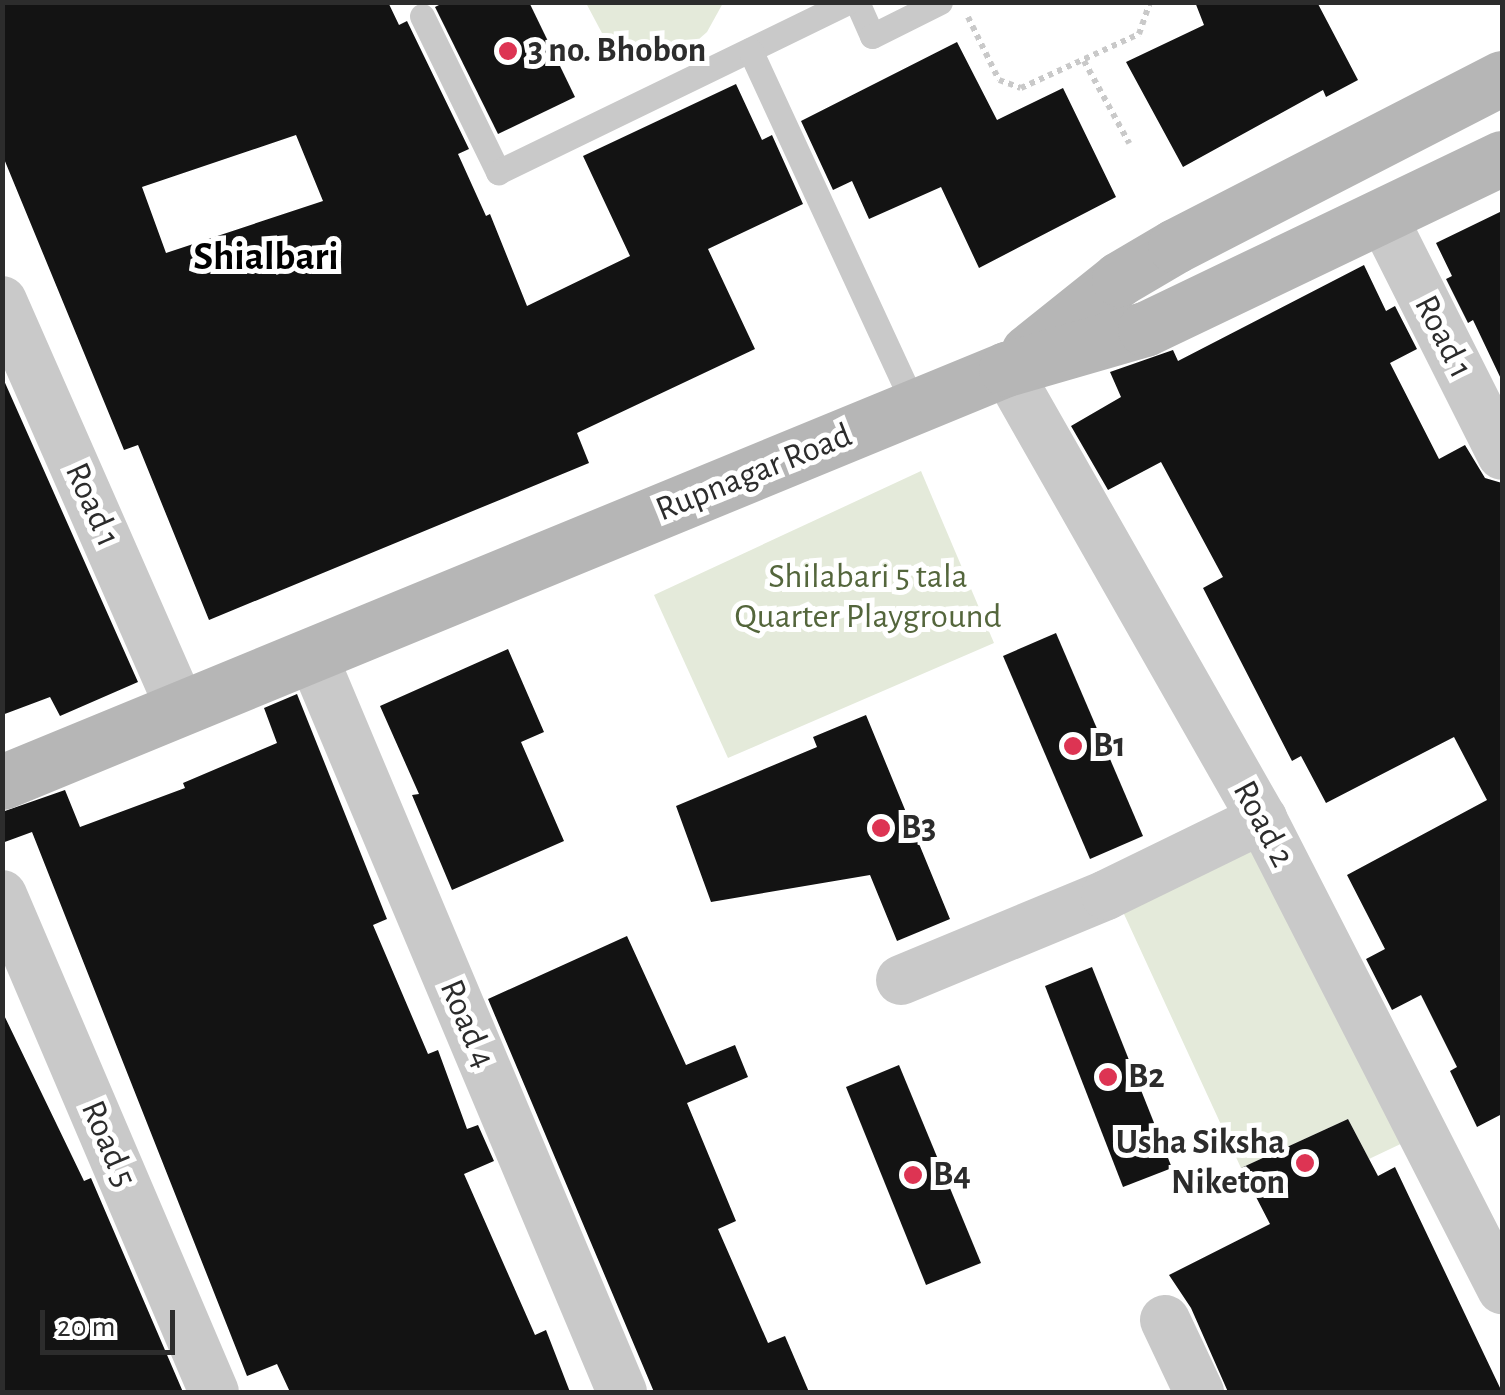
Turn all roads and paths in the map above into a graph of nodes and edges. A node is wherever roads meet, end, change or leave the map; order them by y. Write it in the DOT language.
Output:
graph roads {
  1 [pos="848,2"];
  2 [pos="858,2"];
  3 [pos="940,2"];
  4 [pos="962,2"];
  5 [pos="1150,2"];
  6 [pos="422,16"];
  7 [pos="750,50"];
  8 [pos="1084,62"];
  9 [pos="1502,78"];
  10 [pos="1128,143"];
  11 [pos="1502,158"];
  12 [pos="1383,218"];
  13 [pos="2,301"];
  14 [pos="1006,369"];
  15 [pos="915,407"];
  16 [pos="1502,455"];
  17 [pos="312,655"];
  18 [pos="181,708"];
  19 [pos="2,782"];
  20 [pos="1262,819"];
  21 [pos="2,895"];
  22 [pos="901,980"];
  23 [pos="1502,1289"];
  24 [pos="1164,1320"];
  25 [pos="214,1392"];
  26 [pos="622,1392"];
  27 [pos="1199,1392"];
  1 -- 7 [label="lane"];
  2 -- 3 [label="lane"];
  4 -- 8 [label="path"];
  5 -- 8 [label="path"];
  6 -- 7 [label="lane"];
  7 -- 15 [label="lane"];
  8 -- 10 [label="path"];
  9 -- 14 [label="street"];
  11 -- 12 [label="street, Rupnagar Road"];
  12 -- 14 [label="street, Rupnagar Road"];
  12 -- 16 [label="street, Road 1"];
  13 -- 18 [label="street, Road 1"];
  14 -- 15 [label="street, Rupnagar Road"];
  14 -- 20 [label="street, Road 2"];
  15 -- 17 [label="street, Rupnagar Road"];
  17 -- 18 [label="street, Rupnagar Road"];
  17 -- 26 [label="street, Road 4"];
  18 -- 19 [label="street, Rupnagar Road"];
  20 -- 22 [label="street"];
  20 -- 23 [label="street, Road 2"];
  21 -- 25 [label="street, Road 5"];
  24 -- 27 [label="street"];
}
